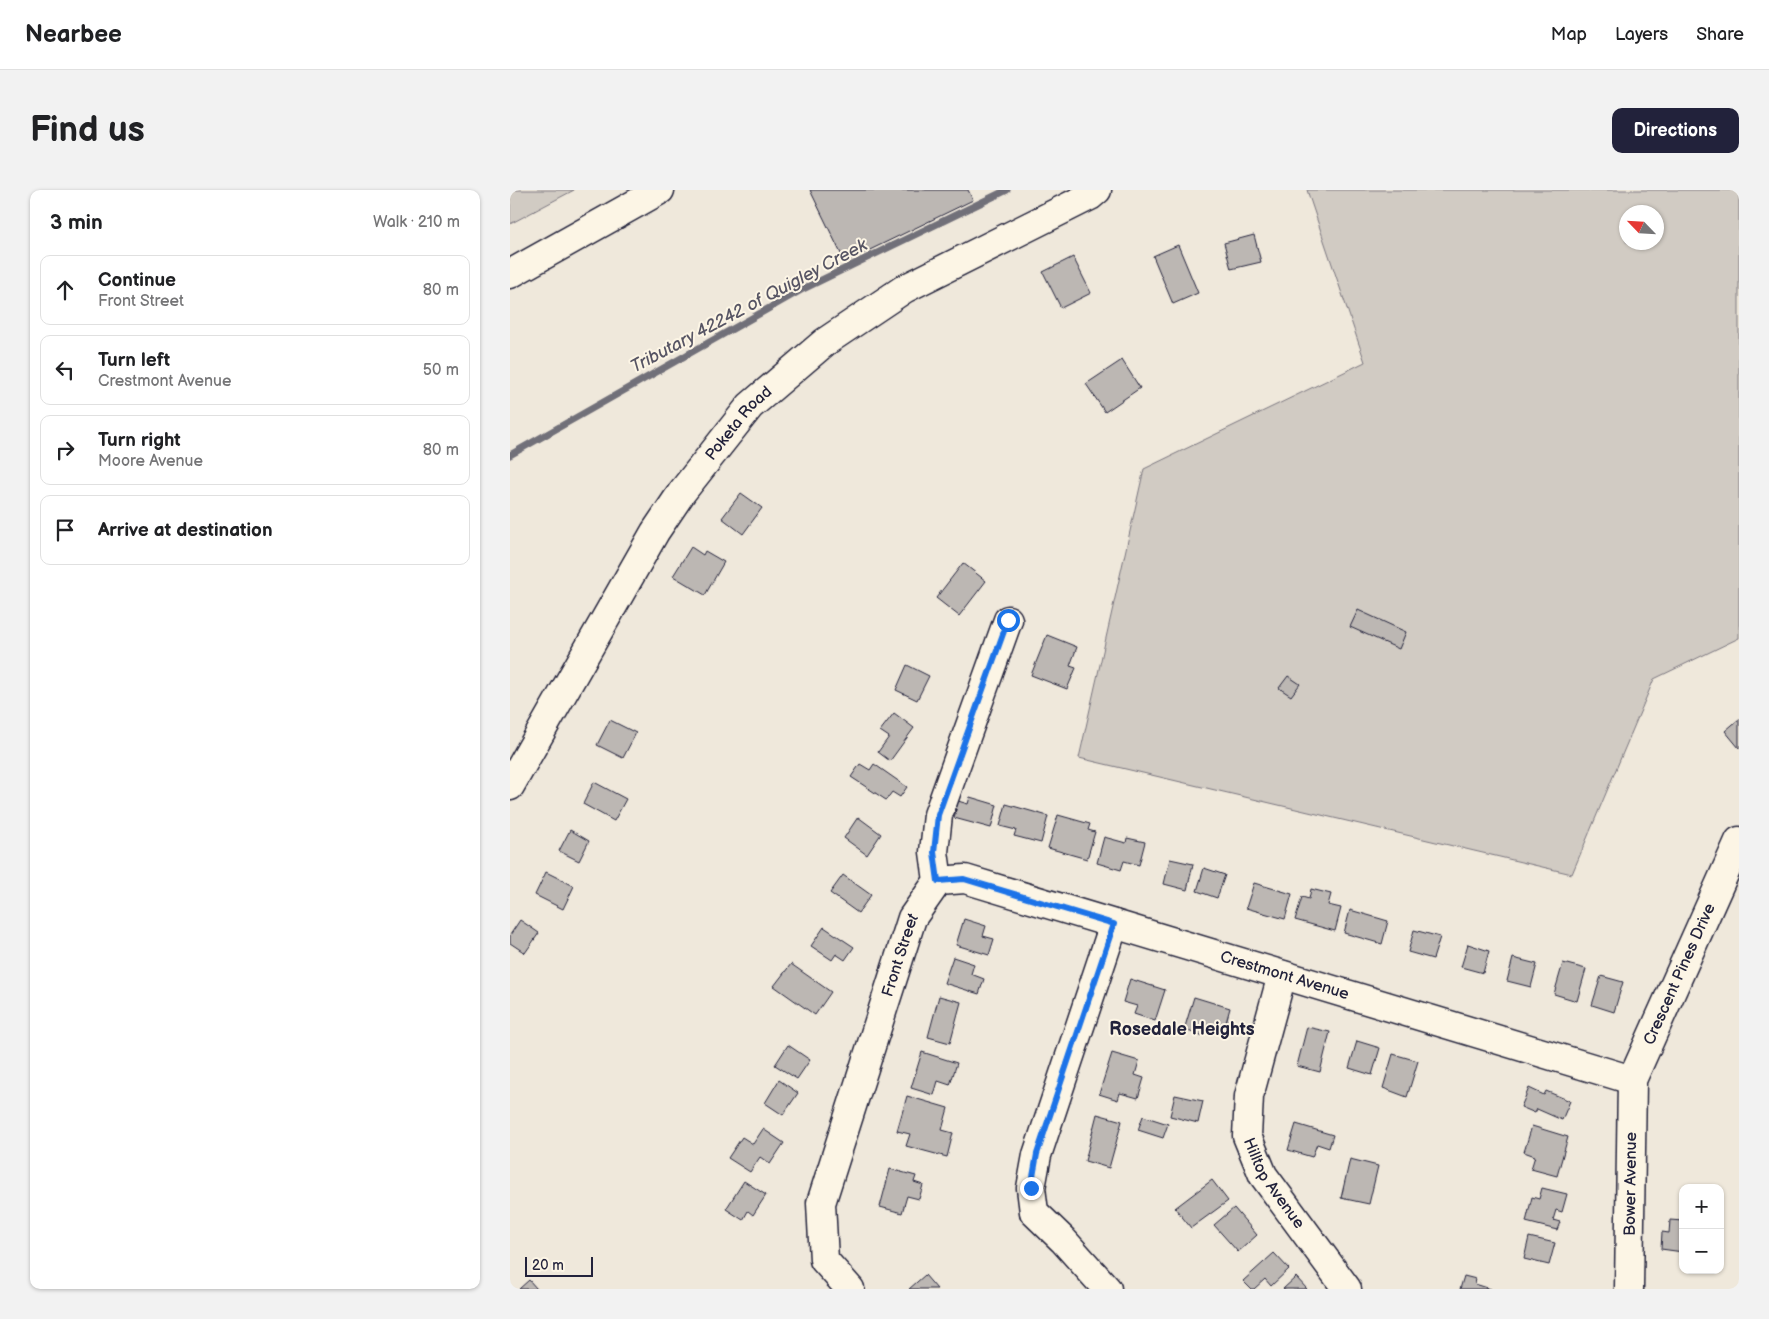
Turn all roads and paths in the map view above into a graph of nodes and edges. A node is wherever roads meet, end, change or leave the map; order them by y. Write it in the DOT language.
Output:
graph roads {
  1 [pos="660,190"];
  2 [pos="1097,190"];
  3 [pos="510,274"];
  4 [pos="1008,620"];
  5 [pos="510,786"];
  6 [pos="1739,841"];
  7 [pos="938,881"];
  8 [pos="1114,924"];
  9 [pos="1282,975"];
  10 [pos="1632,1080"];
  11 [pos="850,1289"];
  12 [pos="1107,1289"];
  13 [pos="1347,1289"];
  14 [pos="1629,1289"];
  1 -- 3 [label="street"];
  2 -- 5 [label="street, Poketa Road"];
  4 -- 7 [label="street"];
  6 -- 10 [label="street, Crescent Pines Drive"];
  7 -- 8 [label="street, Crestmont Avenue"];
  7 -- 11 [label="street, Front Street"];
  8 -- 9 [label="street, Crestmont Avenue"];
  8 -- 12 [label="street"];
  9 -- 10 [label="street, Crestmont Avenue"];
  9 -- 13 [label="street, Hilltop Avenue"];
  10 -- 14 [label="street, Bower Avenue"];
}
